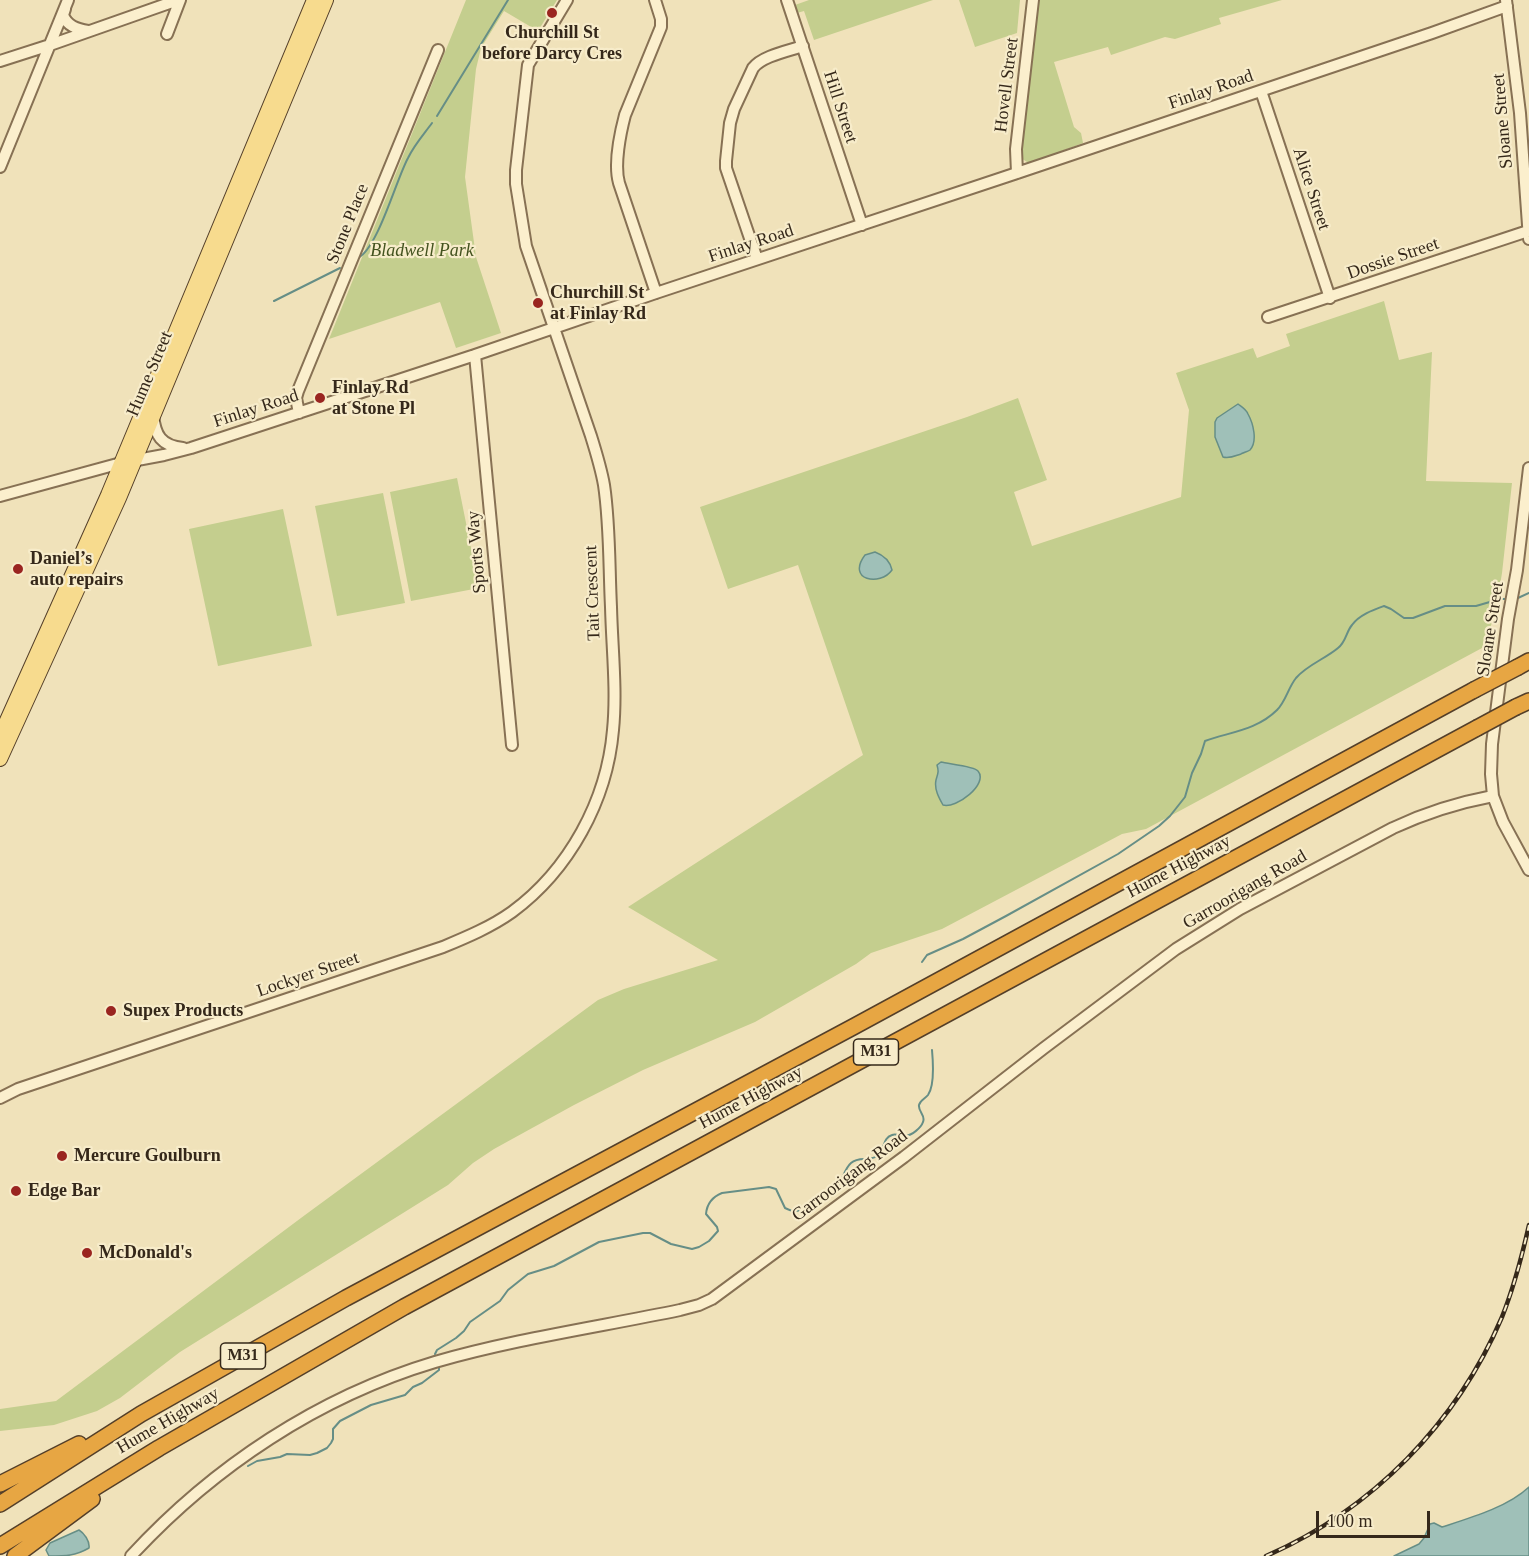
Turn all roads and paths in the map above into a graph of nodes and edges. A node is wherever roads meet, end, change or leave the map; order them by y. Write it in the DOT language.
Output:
graph roads {
  1 [pos="179,0"];
  2 [pos="314,0"];
  3 [pos="326,0"];
  4 [pos="567,0"];
  5 [pos="655,0"];
  6 [pos="787,0"];
  7 [pos="1033,0"];
  8 [pos="67,2"];
  9 [pos="1506,3"];
  10 [pos="88,31"];
  11 [pos="167,34"];
  12 [pos="50,45"];
  13 [pos="803,46"];
  14 [pos="438,50"];
  15 [pos="0,61"];
  16 [pos="1261,90"];
  17 [pos="0,167"];
  18 [pos="1017,173"];
  19 [pos="862,225"];
  20 [pos="1528,235"];
  21 [pos="757,259"];
  22 [pos="656,293"];
  23 [pos="1330,297"];
  24 [pos="1268,317"];
  25 [pos="553,328"];
  26 [pos="475,355"];
  27 [pos="299,412"];
  28 [pos="152,415"];
  29 [pos="191,448"];
  30 [pos="127,462"];
  31 [pos="1529,468"];
  32 [pos="0,496"];
  33 [pos="1524,664"];
  34 [pos="1523,704"];
  35 [pos="0,736"];
  36 [pos="513,745"];
  37 [pos="0,759"];
  38 [pos="1493,796"];
  39 [pos="568,855"];
  40 [pos="1529,870"];
  41 [pos="0,1098"];
  42 [pos="141,1414"];
  43 [pos="159,1448"];
  44 [pos="0,1484"];
  45 [pos="0,1504"];
  46 [pos="0,1545"];
  47 [pos="15,1556"];
  48 [pos="131,1556"];
  1 -- 10 [label="street"];
  1 -- 11 [label="street"];
  2 -- 30 [label="main road, Hume Street"];
  3 -- 28 [label="main road, Hume Street"];
  4 -- 25 [label="street, Tait Crescent"];
  5 -- 22 [label="street"];
  6 -- 13 [label="street, Hill Street"];
  7 -- 18 [label="street, Hovell Street"];
  8 -- 10 [label="street"];
  8 -- 12 [label="street"];
  9 -- 16 [label="street, Finlay Road"];
  9 -- 20 [label="street, Sloane Street"];
  10 -- 12 [label="street"];
  12 -- 15 [label="street"];
  12 -- 17 [label="street"];
  13 -- 19 [label="street, Hill Street"];
  13 -- 21 [label="street"];
  14 -- 27 [label="street, Stone Place"];
  16 -- 18 [label="street, Finlay Road"];
  16 -- 23 [label="street, Alice Street"];
  18 -- 19 [label="street, Finlay Road"];
  19 -- 21 [label="street, Finlay Road"];
  20 -- 23 [label="street, Dossie Street"];
  21 -- 22 [label="street, Finlay Road"];
  22 -- 25 [label="street, Finlay Road"];
  23 -- 24 [label="street, Dossie Street"];
  25 -- 26 [label="street, Finlay Road"];
  25 -- 39 [label="street, Tait Crescent"];
  26 -- 27 [label="street, Finlay Road"];
  26 -- 36 [label="street, Sports Way"];
  27 -- 29 [label="street, Finlay Road"];
  28 -- 29 [label="street"];
  28 -- 30 [label="main road, Hume Street"];
  29 -- 30 [label="street, Finlay Road"];
  30 -- 32 [label="street, Finlay Road"];
  30 -- 35 [label="main road, Hume Street"];
  30 -- 37 [label="main road, Hume Street"];
  31 -- 38 [label="street, Sloane Street"];
  33 -- 42 [label="highway, Hume Highway / M31, bridge"];
  34 -- 43 [label="highway, Hume Highway / M31, bridge"];
  38 -- 40 [label="street"];
  38 -- 48 [label="street, Garroorigang Road"];
  39 -- 41 [label="street, Lockyer Street"];
  42 -- 44 [label="highway"];
  42 -- 45 [label="highway, Hume Highway / M31"];
  43 -- 46 [label="highway, Hume Highway / M31"];
  43 -- 47 [label="highway"];
}
